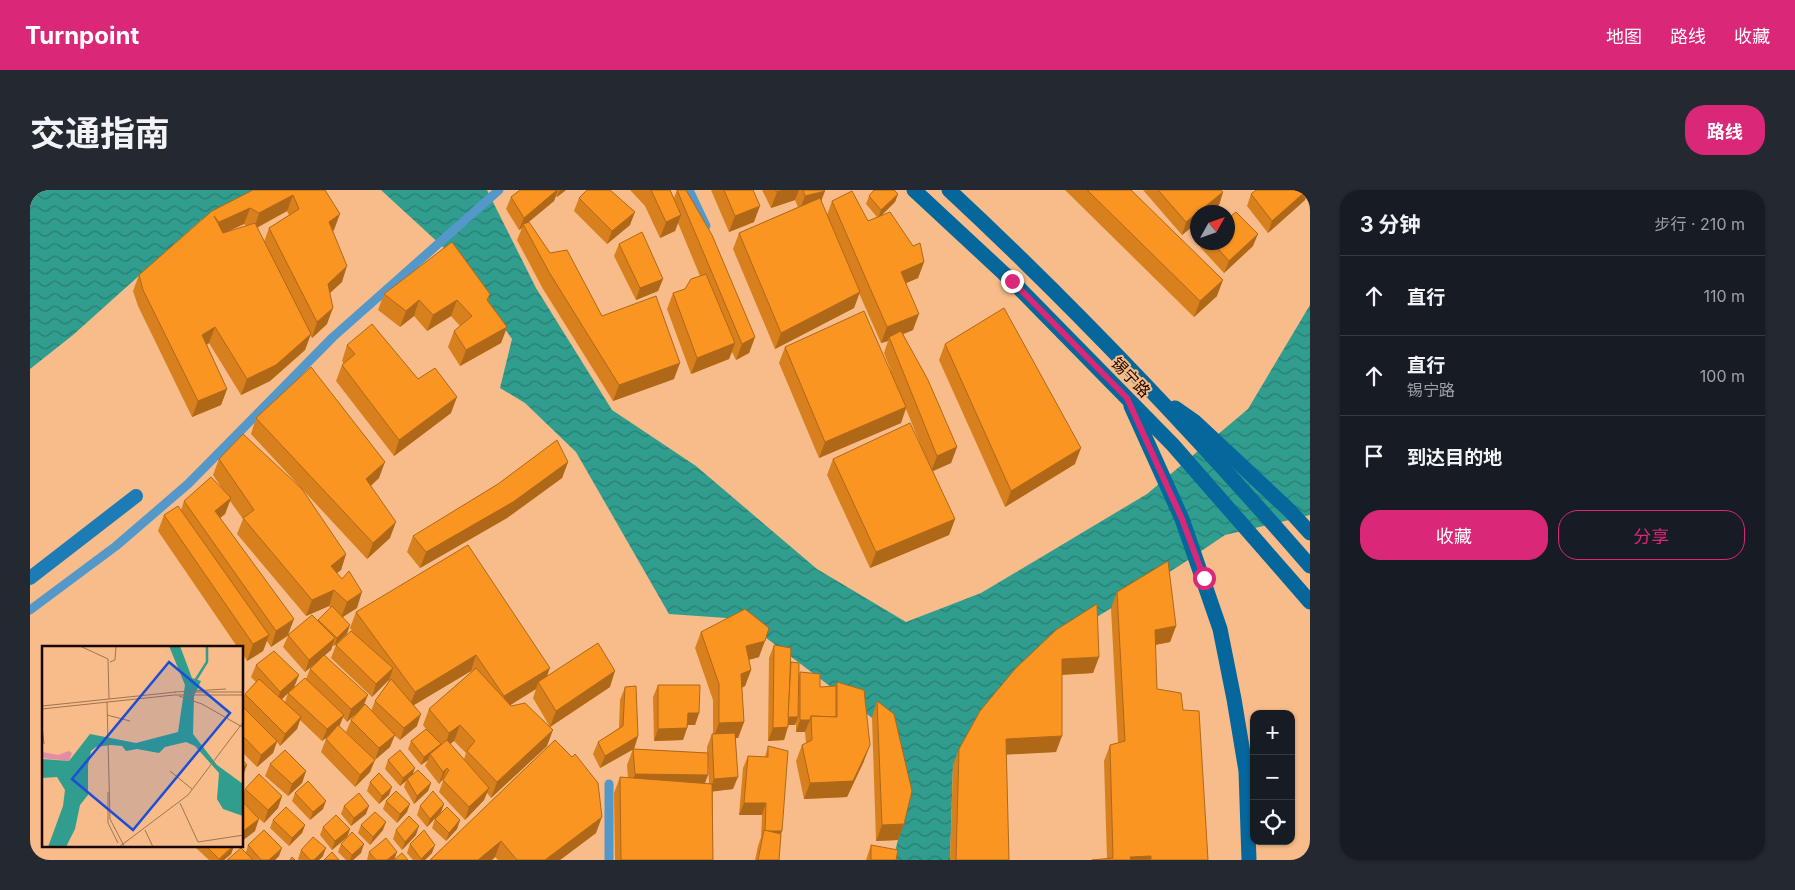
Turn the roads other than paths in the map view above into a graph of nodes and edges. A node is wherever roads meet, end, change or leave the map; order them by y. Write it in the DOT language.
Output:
graph roads {
  1 [pos="499,190"];
  2 [pos="689,190"];
  3 [pos="914,190"];
  4 [pos="949,190"];
  5 [pos="709,233"];
  6 [pos="1127,398"];
  7 [pos="1192,427"];
  8 [pos="136,496"];
  9 [pos="1310,533"];
  10 [pos="1310,566"];
  11 [pos="30,578"];
  12 [pos="1310,602"];
  13 [pos="30,610"];
  14 [pos="609,784"];
  15 [pos="609,860"];
  16 [pos="1249,860"];
  1 -- 13 [label="street"];
  2 -- 5 [label="street"];
  3 -- 6 [label="main road, 锡宁路"];
  4 -- 7 [label="main road, 锡宁路"];
  6 -- 12 [label="main road, 锡宁路"];
  6 -- 16 [label="main road"];
  7 -- 9 [label="main road"];
  7 -- 10 [label="main road, 锡宁路"];
  8 -- 11 [label="street"];
  14 -- 15 [label="street"];
}
